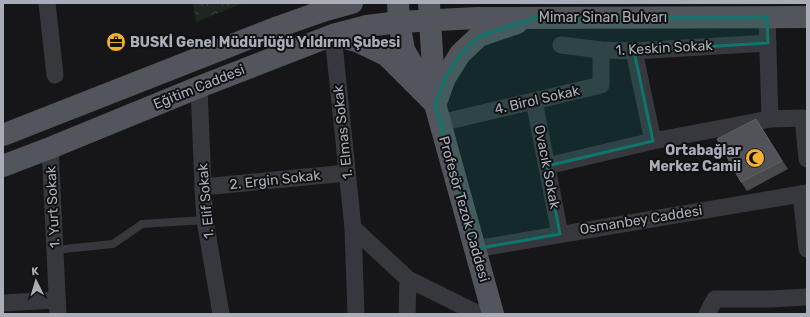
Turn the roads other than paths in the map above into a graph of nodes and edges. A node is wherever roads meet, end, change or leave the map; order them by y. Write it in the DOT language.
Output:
graph roads {
  1 [pos="47,3"];
  2 [pos="352,3"];
  3 [pos="329,7"];
  4 [pos="430,12"];
  5 [pos="398,13"];
  6 [pos="537,17"];
  7 [pos="767,17"];
  8 [pos="807,17"];
  9 [pos="333,35"];
  10 [pos="768,43"];
  11 [pos="561,45"];
  12 [pos="601,50"];
  13 [pos="634,51"];
  14 [pos="55,75"];
  15 [pos="199,86"];
  16 [pos="534,101"];
  17 [pos="437,114"];
  18 [pos="770,118"];
  19 [pos="3,135"];
  20 [pos="653,141"];
  21 [pos="50,148"];
  22 [pos="807,159"];
  23 [pos="3,166"];
  24 [pos="547,166"];
  25 [pos="347,173"];
  26 [pos="203,187"];
  27 [pos="804,193"];
  28 [pos="205,220"];
  29 [pos="353,228"];
  30 [pos="560,234"];
  31 [pos="475,248"];
  32 [pos="807,249"];
  33 [pos="55,250"];
  34 [pos="408,279"];
  35 [pos="807,297"];
  36 [pos="3,303"];
  37 [pos="58,307"];
  38 [pos="222,314"];
  39 [pos="356,314"];
  40 [pos="407,314"];
  41 [pos="478,314"];
  42 [pos="493,314"];
  43 [pos="707,314"];
  1 -- 14 [label="street"];
  2 -- 3 [label="main road, Eğitim Caddesi"];
  3 -- 19 [label="main road, Eğitim Caddesi"];
  4 -- 5 [label="main road, Mimar Sinan Bulvarı"];
  4 -- 6 [label="main road, Mimar Sinan Bulvarı"];
  4 -- 17 [label="main road"];
  5 -- 9 [label="main road, Eğitim Caddesi"];
  5 -- 17 [label="main road"];
  6 -- 7 [label="main road, Mimar Sinan Bulvarı"];
  6 -- 17 [label="main road"];
  7 -- 8 [label="main road, Mimar Sinan Bulvarı"];
  7 -- 10 [label="street"];
  9 -- 15 [label="main road, Eğitim Caddesi"];
  9 -- 17 [label="main road"];
  9 -- 25 [label="street, 1. Elmas Sokak"];
  10 -- 13 [label="street, 1. Keskin Sokak"];
  10 -- 18 [label="street"];
  11 -- 12 [label="street, 1. Keskin Sokak"];
  12 -- 13 [label="street, 1. Keskin Sokak"];
  12 -- 16 [label="street, 4. Birol Sokak"];
  13 -- 20 [label="street"];
  15 -- 21 [label="main road, Eğitim Caddesi"];
  15 -- 26 [label="street, 1. Elif Sokak"];
  16 -- 17 [label="street, 4. Birol Sokak"];
  16 -- 24 [label="street, Ovacık Sokak"];
  17 -- 31 [label="main road, Profesör Tezok Caddesi"];
  18 -- 20 [label="street"];
  18 -- 22 [label="street"];
  20 -- 24 [label="street"];
  21 -- 23 [label="main road, Eğitim Caddesi"];
  21 -- 33 [label="street, 1. Yurt Sokak"];
  24 -- 30 [label="street, Ovacık Sokak"];
  25 -- 26 [label="street, 2. Ergin Sokak"];
  25 -- 29 [label="street, 1. Elmas Sokak"];
  26 -- 28 [label="street, 1. Elif Sokak"];
  27 -- 30 [label="street, Osmanbey Caddesi"];
  27 -- 32 [label="street"];
  28 -- 33 [label="lane"];
  28 -- 38 [label="street, 1. Elif Sokak"];
  29 -- 34 [label="street"];
  29 -- 39 [label="street, 1. Elmas Sokak"];
  30 -- 31 [label="street, Osmanbey Caddesi"];
  31 -- 42 [label="main road, Profesör Tezok Caddesi"];
  33 -- 37 [label="street, 1. Yurt Sokak"];
  34 -- 40 [label="street"];
  34 -- 41 [label="street"];
  35 -- 43 [label="street"];
  36 -- 37 [label="street"];
}
